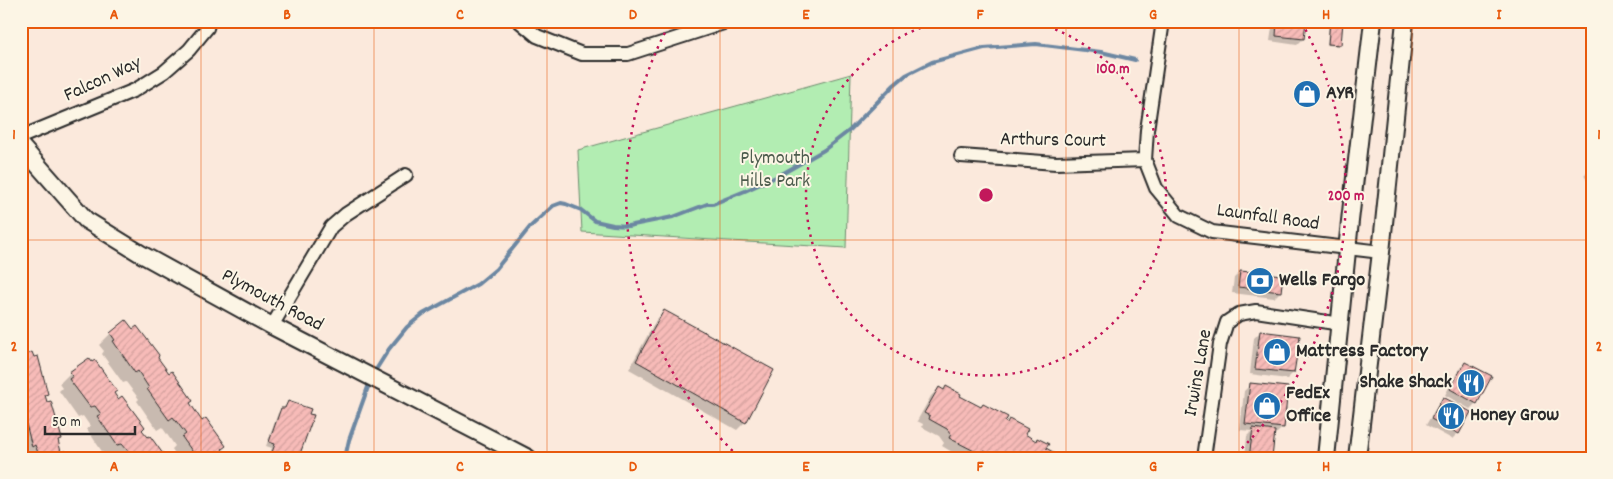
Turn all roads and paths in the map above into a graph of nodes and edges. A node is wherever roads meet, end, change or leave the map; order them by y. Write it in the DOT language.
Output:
graph roads {
  1 [pos="209,21"];
  2 [pos="519,21"];
  3 [pos="1163,21"];
  4 [pos="1373,21"];
  5 [pos="1405,21"];
  6 [pos="723,22"];
  7 [pos="21,137"];
  8 [pos="21,146"];
  9 [pos="960,156"];
  10 [pos="1145,160"];
  11 [pos="406,175"];
  12 [pos="1347,247"];
  13 [pos="1381,252"];
  14 [pos="1341,324"];
  15 [pos="272,326"];
  16 [pos="528,458"];
  17 [pos="1204,458"];
  18 [pos="1326,458"];
  19 [pos="1356,458"];
  1 -- 7 [label="street, Falcon Way"];
  2 -- 6 [label="street"];
  3 -- 10 [label="street, Launfall Road"];
  4 -- 12 [label="main road"];
  5 -- 13 [label="main road"];
  8 -- 15 [label="main road, Plymouth Road"];
  9 -- 10 [label="street, Arthurs Court"];
  10 -- 12 [label="street, Launfall Road"];
  11 -- 15 [label="street"];
  12 -- 13 [label="street, Launfall Road"];
  12 -- 14 [label="main road"];
  13 -- 19 [label="main road"];
  14 -- 17 [label="street, Irwins Lane"];
  14 -- 18 [label="main road"];
  15 -- 16 [label="main road, Plymouth Road"];
}
